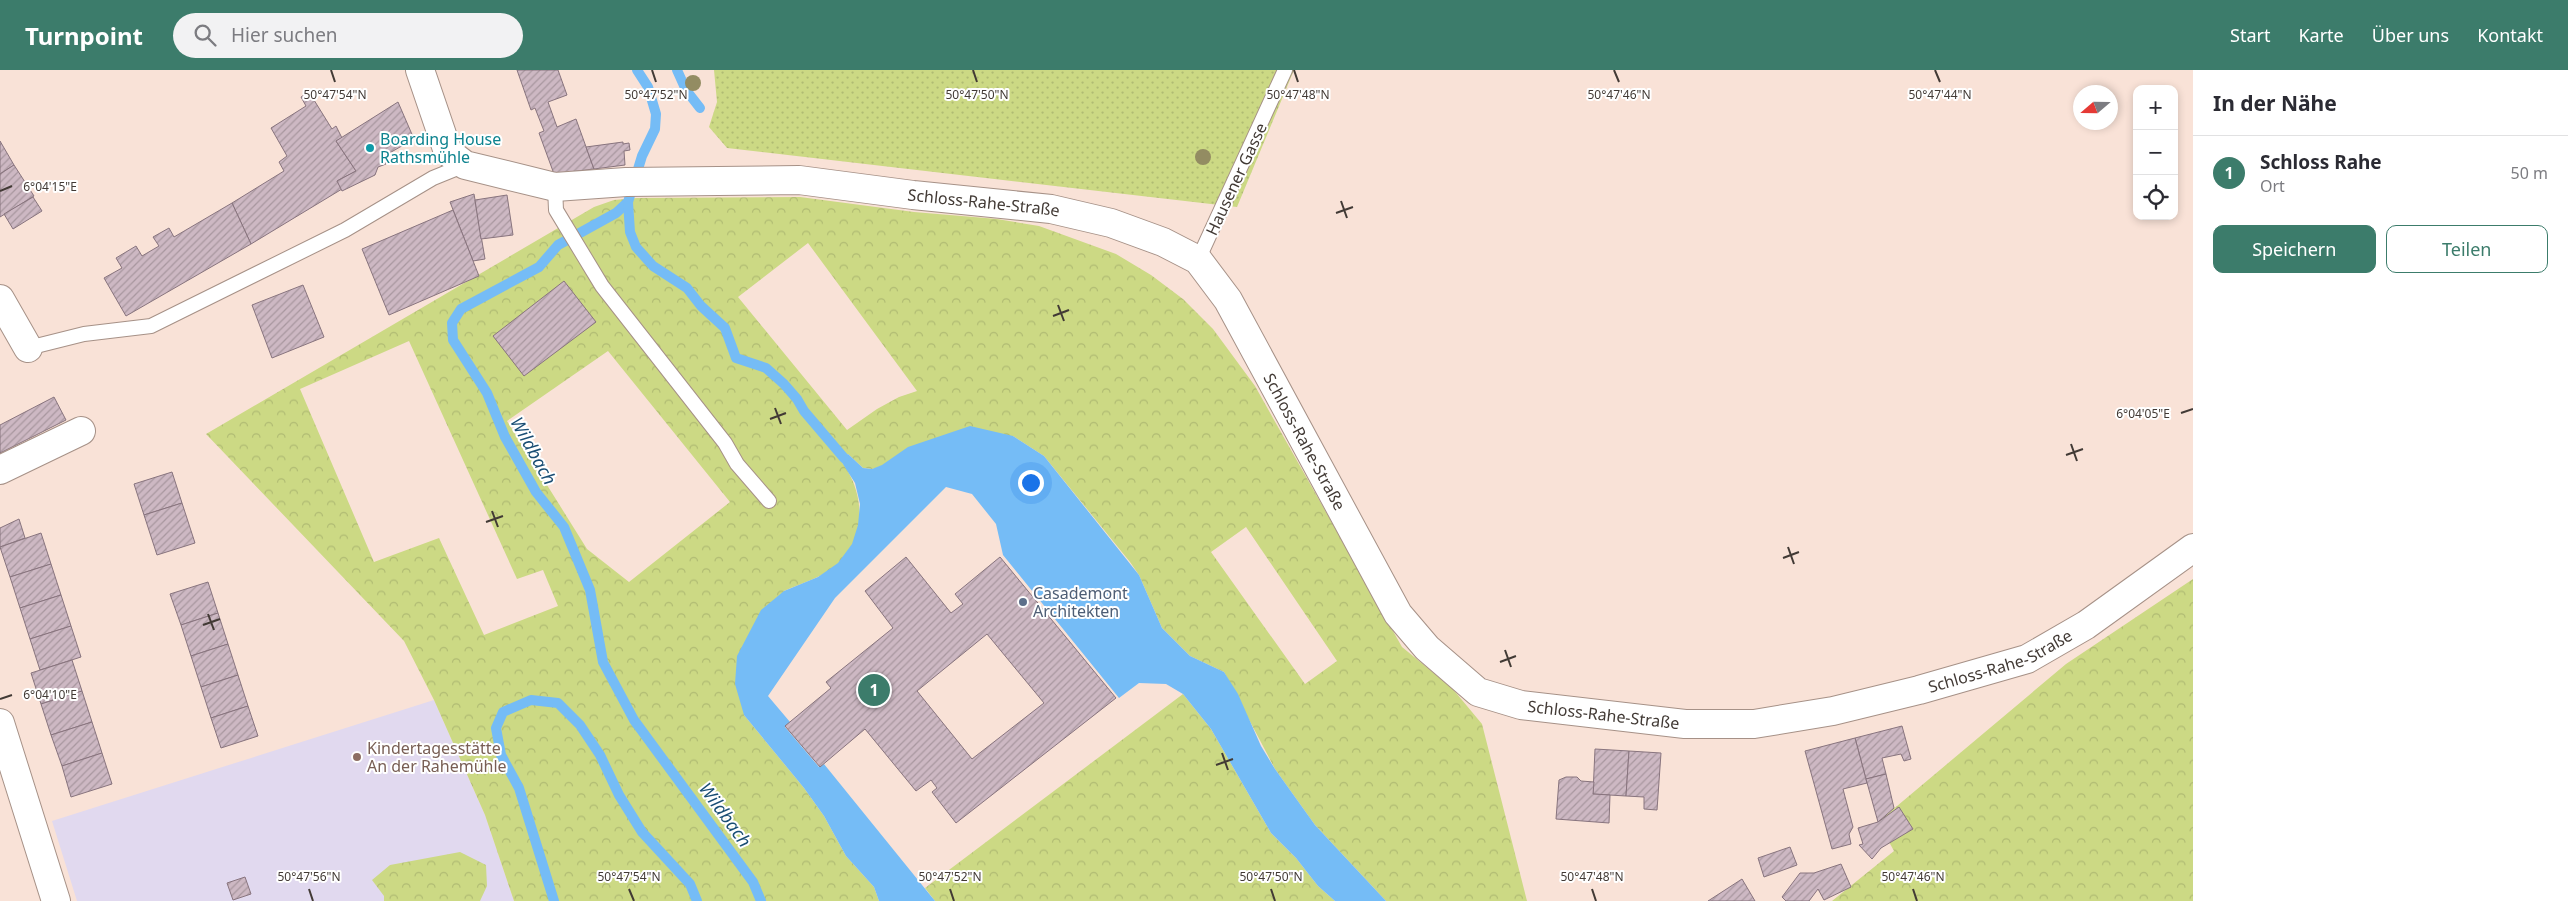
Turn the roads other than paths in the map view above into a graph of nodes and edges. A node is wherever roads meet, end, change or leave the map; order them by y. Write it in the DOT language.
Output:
graph roads {
  1 [pos="420,70"];
  2 [pos="1285,70"];
  3 [pos="464,164"];
  4 [pos="555,187"];
  5 [pos="1198,260"];
  6 [pos="0,299"];
  7 [pos="28,348"];
  8 [pos="82,431"];
  9 [pos="0,470"];
  10 [pos="769,501"];
  11 [pos="2193,548"];
  12 [pos="0,723"];
  13 [pos="56,901"];
  1 -- 3 [label="street, Schloss-Rahe-Straße"];
  2 -- 5 [label="lane, Hausener Gasse"];
  3 -- 4 [label="street, Schloss-Rahe-Straße"];
  3 -- 7 [label="lane"];
  4 -- 5 [label="street, Schloss-Rahe-Straße"];
  4 -- 10 [label="lane"];
  5 -- 11 [label="street, Schloss-Rahe-Straße"];
  6 -- 7 [label="street"];
  8 -- 9 [label="street"];
  12 -- 13 [label="street"];
}
